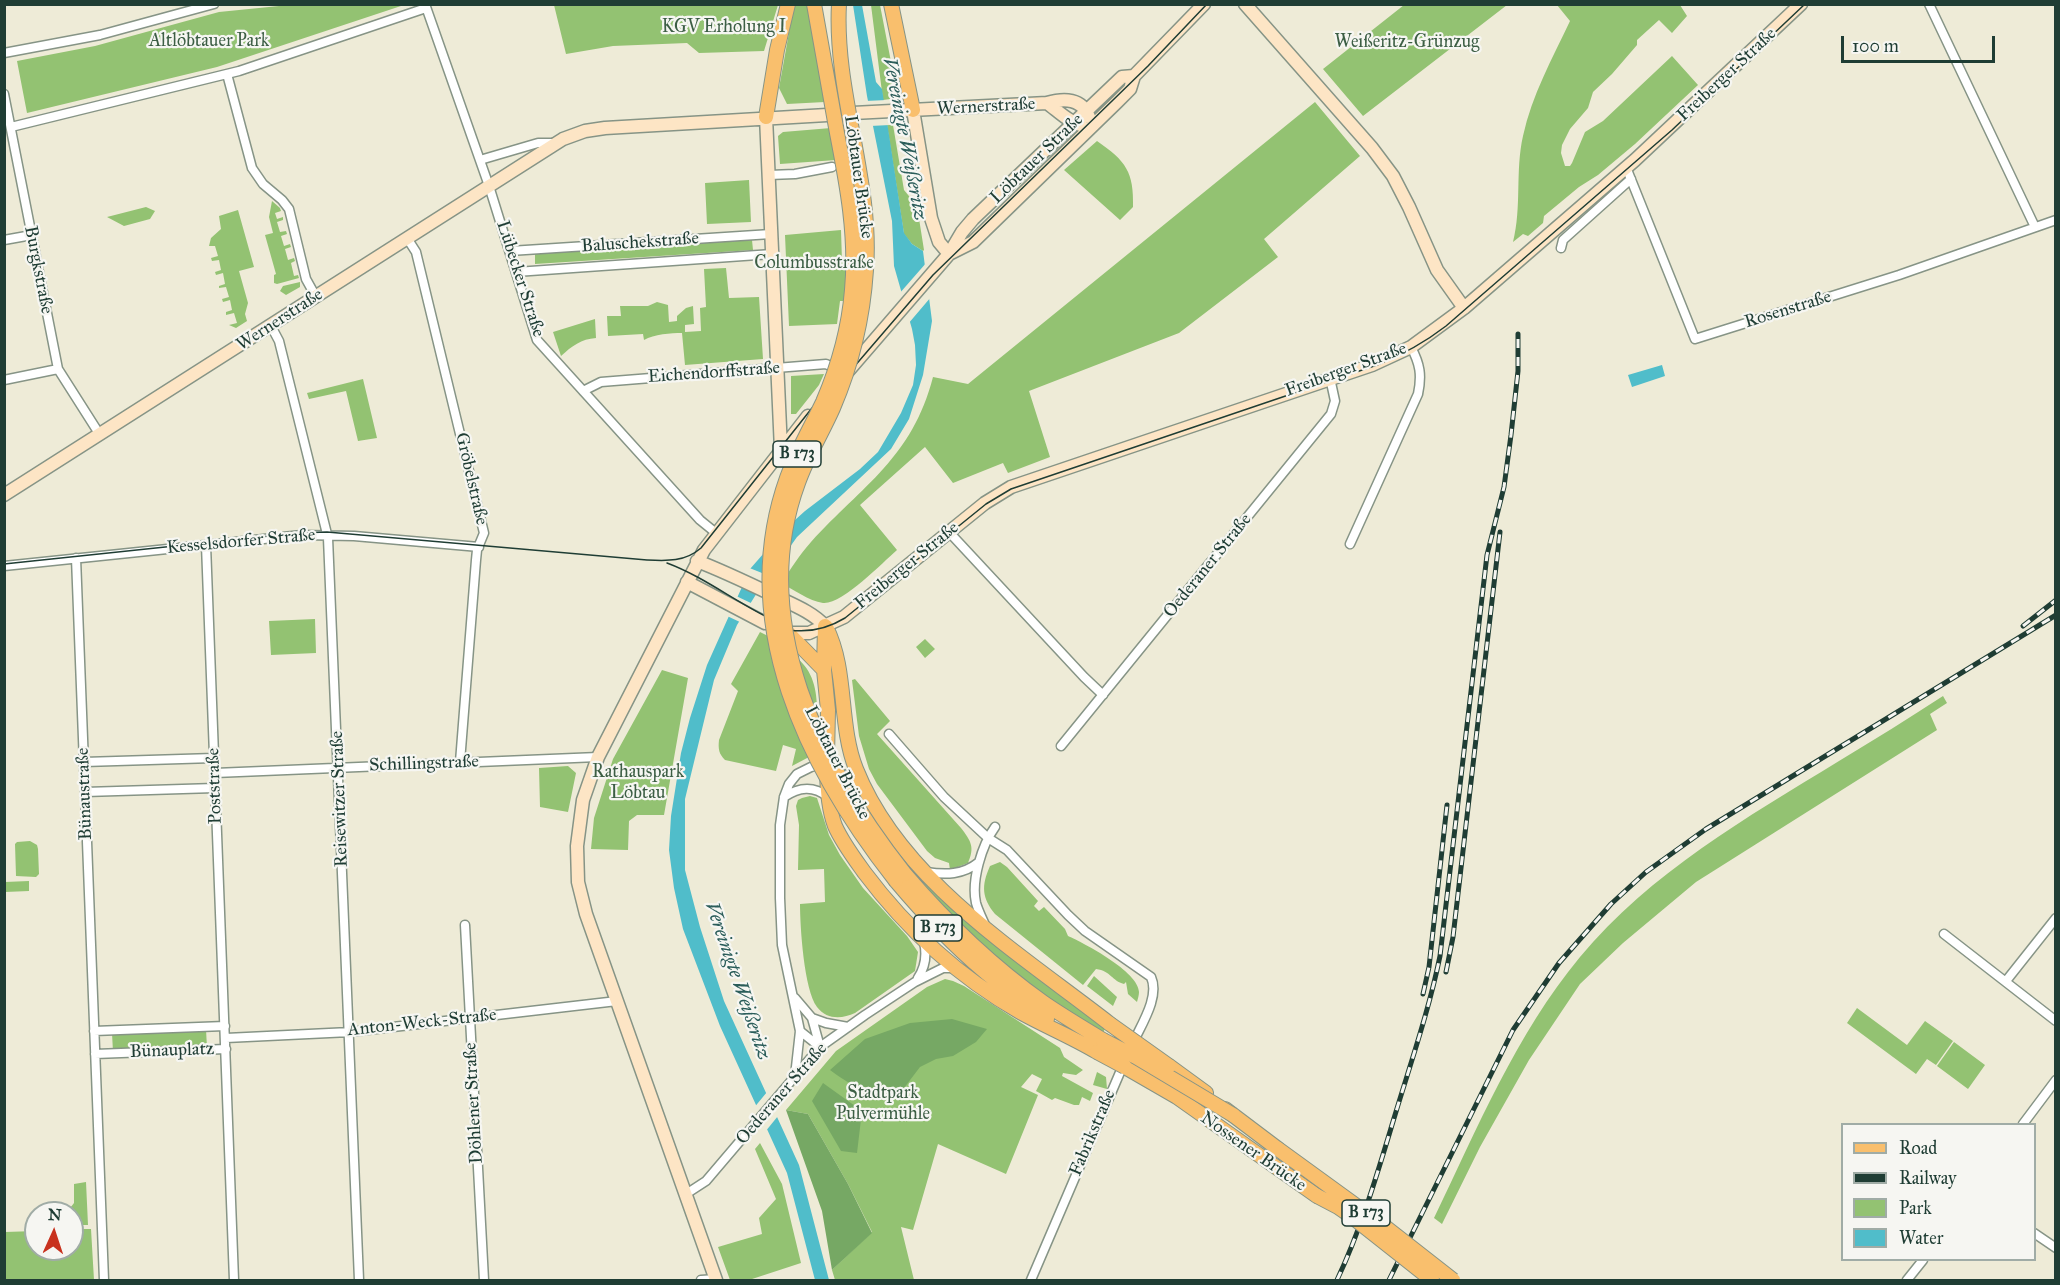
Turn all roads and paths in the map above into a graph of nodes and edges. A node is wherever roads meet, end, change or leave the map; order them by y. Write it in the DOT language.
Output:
graph roads {
  1 [pos="214,4"];
  2 [pos="788,4"];
  3 [pos="814,4"];
  4 [pos="839,4"];
  5 [pos="891,4"];
  6 [pos="1204,4"];
  7 [pos="1245,4"];
  8 [pos="1801,4"];
  9 [pos="1929,4"];
  10 [pos="425,6"];
  11 [pos="4,53"];
  12 [pos="227,74"];
  13 [pos="1134,76"];
  14 [pos="5,98"];
  15 [pos="1047,104"];
  16 [pos="913,110"];
  17 [pos="1087,111"];
  18 [pos="853,113"];
  19 [pos="827,114"];
  20 [pos="766,117"];
  21 [pos="1073,124"];
  22 [pos="1093,126"];
  23 [pos="11,127"];
  24 [pos="555,143"];
  25 [pos="480,160"];
  26 [pos="832,167"];
  27 [pos="1629,173"];
  28 [pos="769,175"];
  29 [pos="489,186"];
  30 [pos="2055,220"];
  31 [pos="2035,227"];
  32 [pos="771,234"];
  33 [pos="32,235"];
  34 [pos="407,238"];
  35 [pos="4,240"];
  36 [pos="1561,248"];
  37 [pos="510,251"];
  38 [pos="772,254"];
  39 [pos="949,254"];
  40 [pos="516,272"];
  41 [pos="316,297"];
  42 [pos="1464,308"];
  43 [pos="271,326"];
  44 [pos="1411,347"];
  45 [pos="58,369"];
  46 [pos="777,369"];
  47 [pos="845,374"];
  48 [pos="1329,378"];
  49 [pos="4,380"];
  50 [pos="583,391"];
  51 [pos="808,416"];
  52 [pos="100,435"];
  53 [pos="781,450"];
  54 [pos="4,495"];
  55 [pos="949,532"];
  56 [pos="716,533"];
  57 [pos="328,535"];
  58 [pos="1350,544"];
  59 [pos="206,545"];
  60 [pos="478,547"];
  61 [pos="76,558"];
  62 [pos="697,561"];
  63 [pos="4,566"];
  64 [pos="687,582"];
  65 [pos="765,622"];
  66 [pos="825,626"];
  67 [pos="789,632"];
  68 [pos="824,670"];
  69 [pos="1103,695"];
  70 [pos="889,734"];
  71 [pos="1062,746"];
  72 [pos="598,757"];
  73 [pos="214,758"];
  74 [pos="84,762"];
  75 [pos="460,762"];
  76 [pos="827,765"];
  77 [pos="339,767"];
  78 [pos="214,773"];
  79 [pos="845,774"];
  80 [pos="215,788"];
  81 [pos="828,790"];
  82 [pos="85,792"];
  83 [pos="784,797"];
  84 [pos="870,797"];
  85 [pos="996,827"];
  86 [pos="988,838"];
  87 [pos="979,862"];
  88 [pos="924,872"];
  89 [pos="901,878"];
  90 [pos="2055,918"];
  91 [pos="465,924"];
  92 [pos="986,928"];
  93 [pos="1944,934"];
  94 [pos="924,938"];
  95 [pos="956,968"];
  96 [pos="2006,981"];
  97 [pos="915,982"];
  98 [pos="795,997"];
  99 [pos="617,1001"];
  100 [pos="470,1018"];
  101 [pos="812,1018"];
  102 [pos="2055,1021"];
  103 [pos="225,1026"];
  104 [pos="848,1027"];
  105 [pos="94,1031"];
  106 [pos="800,1031"];
  107 [pos="350,1032"];
  108 [pos="1067,1034"];
  109 [pos="226,1038"];
  110 [pos="1100,1046"];
  111 [pos="820,1047"];
  112 [pos="226,1049"];
  113 [pos="95,1054"];
  114 [pos="795,1076"];
  115 [pos="2055,1080"];
  116 [pos="1233,1115"];
  117 [pos="2024,1123"];
  118 [pos="686,1194"];
  119 [pos="2036,1234"];
  120 [pos="2055,1248"];
  121 [pos="1922,1261"];
  122 [pos="716,1280"];
  123 [pos="104,1281"];
  124 [pos="234,1281"];
  125 [pos="359,1281"];
  126 [pos="484,1281"];
  127 [pos="701,1281"];
  128 [pos="1031,1281"];
  129 [pos="1432,1281"];
  130 [pos="1453,1281"];
  131 [pos="1907,1281"];
  1 -- 11 [label="street"];
  2 -- 20 [label="main road"];
  3 -- 89 [label="main road, Löbtauer Brücke / B 173, bridge"];
  4 -- 89 [label="main road, Löbtauer Brücke / B 173, bridge"];
  5 -- 16 [label="main road"];
  6 -- 13 [label="street, Löbtauer Straße"];
  7 -- 42 [label="street"];
  8 -- 27 [label="street, Freiberger Straße"];
  9 -- 31 [label="street"];
  10 -- 12 [label="street"];
  10 -- 25 [label="street, Lübecker Straße"];
  12 -- 23 [label="street"];
  12 -- 41 [label="street"];
  13 -- 17 [label="street, Löbtauer Straße"];
  13 -- 22 [label="street, Löbtauer Straße"];
  14 -- 23 [label="street, Burgkstraße"];
  15 -- 16 [label="street, Wernerstraße"];
  15 -- 17 [label="street, Wernerstraße"];
  15 -- 21 [label="street, Wernerstraße"];
  16 -- 18 [label="street, Wernerstraße"];
  16 -- 39 [label="street"];
  17 -- 21 [label="street, Löbtauer Straße"];
  17 -- 22 [label="street"];
  19 -- 20 [label="street, Wernerstraße"];
  20 -- 24 [label="street, Wernerstraße"];
  20 -- 28 [label="street"];
  21 -- 22 [label="street"];
  21 -- 39 [label="street, Löbtauer Straße"];
  22 -- 39 [label="street, Löbtauer Straße"];
  23 -- 33 [label="street, Burgkstraße"];
  24 -- 25 [label="street, Wernerstraße"];
  24 -- 29 [label="street, Wernerstraße"];
  25 -- 29 [label="street, Lübecker Straße"];
  26 -- 28 [label="street"];
  27 -- 31 [label="street, Rosenstraße"];
  27 -- 36 [label="street"];
  27 -- 42 [label="street, Freiberger Straße"];
  28 -- 32 [label="street"];
  29 -- 34 [label="street, Wernerstraße"];
  29 -- 37 [label="street, Lübecker Straße"];
  30 -- 31 [label="street, Rosenstraße"];
  32 -- 37 [label="street, Baluschekstraße"];
  32 -- 38 [label="street"];
  33 -- 35 [label="street"];
  33 -- 45 [label="street, Burgkstraße"];
  34 -- 41 [label="street, Wernerstraße"];
  34 -- 60 [label="street, Gröbelstraße"];
  37 -- 40 [label="street, Lübecker Straße"];
  38 -- 40 [label="street, Baluschekstraße"];
  38 -- 46 [label="street"];
  39 -- 47 [label="street, Löbtauer Straße"];
  40 -- 50 [label="street, Lübecker Straße"];
  41 -- 43 [label="street, Wernerstraße"];
  42 -- 44 [label="street, Freiberger Straße"];
  43 -- 52 [label="street, Wernerstraße"];
  43 -- 57 [label="street, Reisewitzer Straße"];
  44 -- 48 [label="street, Freiberger Straße"];
  44 -- 58 [label="street"];
  45 -- 49 [label="street"];
  45 -- 52 [label="street, Burgkstraße"];
  46 -- 47 [label="street, Eichendorffstraße"];
  46 -- 50 [label="street, Eichendorffstraße"];
  46 -- 53 [label="street"];
  48 -- 55 [label="street, Freiberger Straße"];
  48 -- 69 [label="street, Oederaner Straße"];
  50 -- 56 [label="street, Lübecker Straße"];
  51 -- 53 [label="street"];
  52 -- 54 [label="street, Wernerstraße"];
  53 -- 56 [label="street"];
  55 -- 66 [label="street, Freiberger Straße"];
  55 -- 69 [label="street"];
  56 -- 62 [label="street"];
  57 -- 59 [label="street, Kesselsdorfer Straße"];
  57 -- 60 [label="street, Kesselsdorfer Straße"];
  57 -- 77 [label="street, Reisewitzer Straße"];
  59 -- 61 [label="street, Kesselsdorfer Straße"];
  59 -- 73 [label="street, Poststraße"];
  60 -- 75 [label="street, Gröbelstraße"];
  61 -- 63 [label="street, Kesselsdorfer Straße"];
  61 -- 74 [label="street, Bünaustraße"];
  62 -- 64 [label="street"];
  62 -- 66 [label="street"];
  64 -- 65 [label="street"];
  64 -- 72 [label="street"];
  66 -- 67 [label="street, Freiberger Straße"];
  66 -- 68 [label="main road"];
  66 -- 84 [label="main road"];
  67 -- 68 [label="main road"];
  68 -- 76 [label="main road"];
  69 -- 71 [label="street, Oederaner Straße"];
  70 -- 86 [label="street"];
  72 -- 75 [label="street, Schillingstraße"];
  72 -- 99 [label="street"];
  73 -- 74 [label="street"];
  73 -- 78 [label="street, Poststraße"];
  74 -- 82 [label="street, Bünaustraße"];
  75 -- 77 [label="street, Schillingstraße"];
  76 -- 79 [label="street"];
  76 -- 81 [label="main road"];
  76 -- 83 [label="street"];
  77 -- 78 [label="street, Schillingstraße"];
  77 -- 107 [label="street, Reisewitzer Straße"];
  78 -- 80 [label="street, Poststraße"];
  79 -- 81 [label="street"];
  79 -- 84 [label="street"];
  80 -- 82 [label="street"];
  80 -- 103 [label="street, Poststraße"];
  81 -- 83 [label="street"];
  81 -- 94 [label="main road"];
  82 -- 105 [label="street, Bünaustraße"];
  83 -- 98 [label="street"];
  84 -- 88 [label="main road"];
  85 -- 86 [label="street"];
  86 -- 87 [label="street"];
  86 -- 128 [label="street, Fabrikstraße"];
  87 -- 88 [label="street"];
  87 -- 92 [label="street"];
  88 -- 92 [label="main road"];
  89 -- 108 [label="main road, Löbtauer Brücke / B 173"];
  89 -- 110 [label="main road, Löbtauer Brücke / B 173"];
  90 -- 96 [label="street"];
  91 -- 100 [label="street, Döhlener Straße"];
  92 -- 116 [label="main road, bridge"];
  93 -- 96 [label="street"];
  94 -- 95 [label="main road"];
  94 -- 97 [label="street"];
  95 -- 97 [label="street, Oederaner Straße"];
  95 -- 108 [label="main road"];
  96 -- 102 [label="street"];
  97 -- 104 [label="street, Oederaner Straße"];
  98 -- 101 [label="street"];
  98 -- 106 [label="street"];
  99 -- 100 [label="street, Anton-Weck-Straße"];
  99 -- 118 [label="street"];
  100 -- 107 [label="street, Anton-Weck-Straße"];
  100 -- 126 [label="street, Döhlener Straße"];
  101 -- 104 [label="street"];
  101 -- 111 [label="street"];
  103 -- 105 [label="street, Bünauplatz"];
  103 -- 109 [label="street, Bünauplatz"];
  104 -- 111 [label="street, Oederaner Straße"];
  105 -- 113 [label="street"];
  106 -- 111 [label="street"];
  106 -- 114 [label="street"];
  107 -- 109 [label="street, Anton-Weck-Straße"];
  107 -- 125 [label="street, Reisewitzer Straße"];
  108 -- 110 [label="main road, Nossener Brücke / B 173"];
  109 -- 112 [label="street, Bünauplatz"];
  110 -- 116 [label="main road, Nossener Brücke / B 173, bridge"];
  110 -- 129 [label="main road, Nossener Brücke / B 173, bridge"];
  111 -- 114 [label="street, Oederaner Straße"];
  112 -- 113 [label="street, Bünauplatz"];
  112 -- 124 [label="street"];
  113 -- 123 [label="street"];
  114 -- 118 [label="street, Oederaner Straße"];
  115 -- 117 [label="street"];
  116 -- 130 [label="main road, Nossener Brücke / B 173, bridge"];
  118 -- 122 [label="street"];
  119 -- 120 [label="street"];
  121 -- 131 [label="street"];
  122 -- 127 [label="street"];
}
